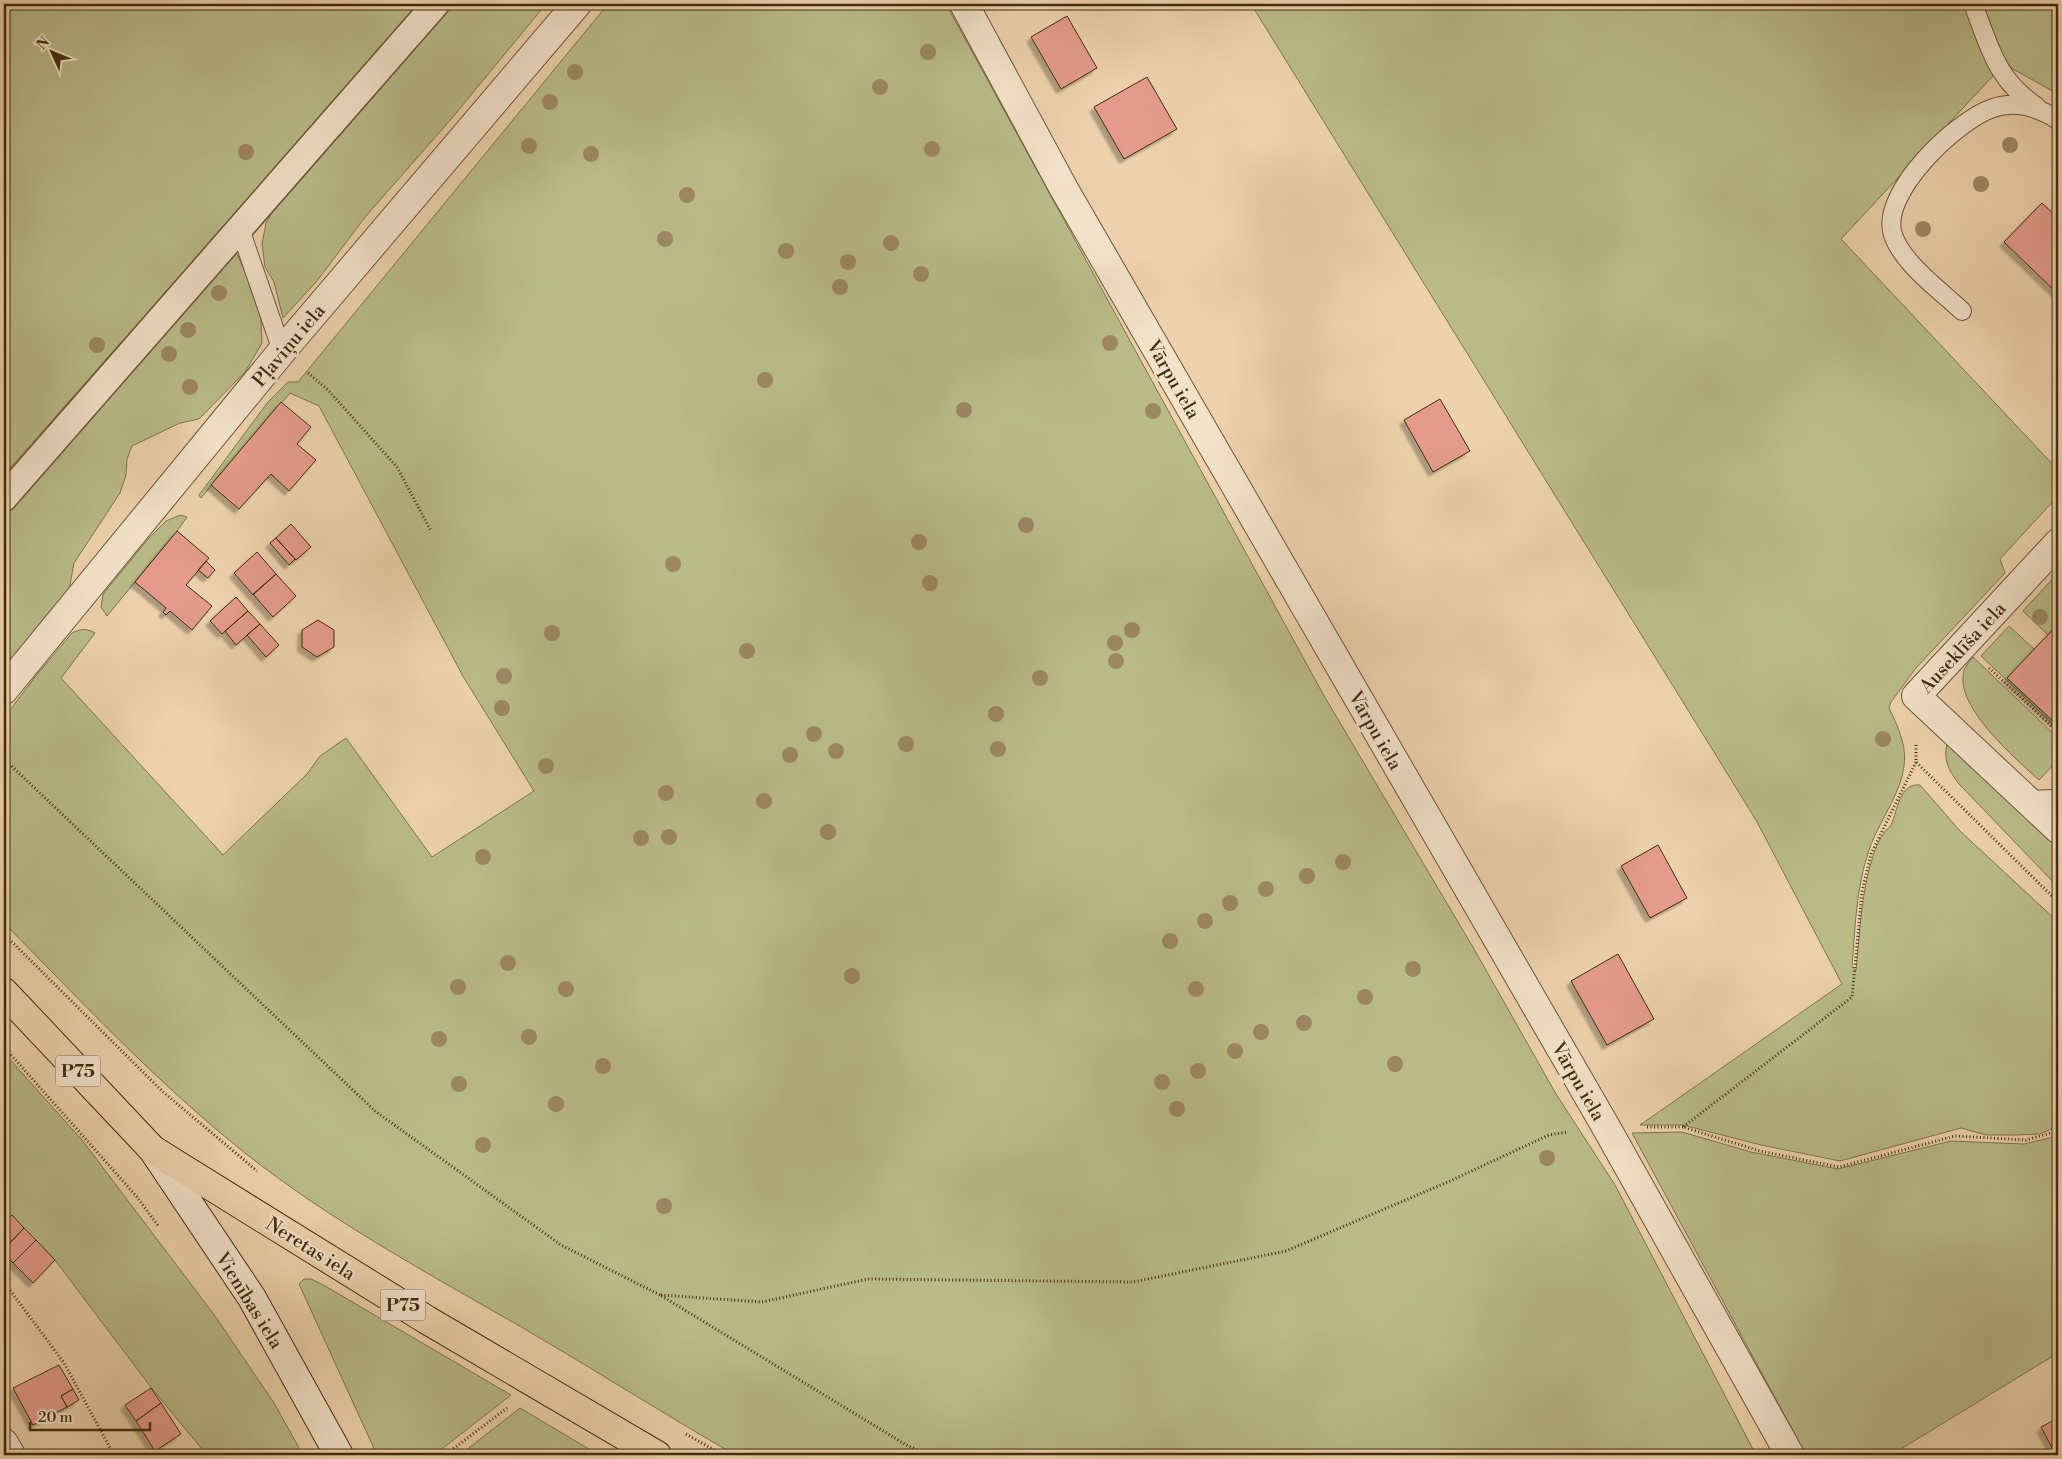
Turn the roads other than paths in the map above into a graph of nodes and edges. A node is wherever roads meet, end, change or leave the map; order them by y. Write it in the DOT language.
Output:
graph roads {
  1 [pos="436,4"];
  2 [pos="577,4"];
  3 [pos="964,4"];
  4 [pos="1974,4"];
  5 [pos="2052,116"];
  6 [pos="240,229"];
  7 [pos="1962,312"];
  8 [pos="282,351"];
  9 [pos="4,498"];
  10 [pos="2058,543"];
  11 [pos="4,690"];
  12 [pos="2027,800"];
  13 [pos="2058,800"];
  14 [pos="2058,829"];
  15 [pos="4,992"];
  16 [pos="152,1150"];
  17 [pos="4,1442"];
  18 [pos="11,1455"];
  19 [pos="339,1455"];
  20 [pos="657,1455"];
  21 [pos="1790,1455"];
  1 -- 6 [label="street"];
  2 -- 8 [label="street, Pļaviņu iela"];
  3 -- 21 [label="street, Vārpu iela"];
  4 -- 5 [label="lane"];
  5 -- 7 [label="lane"];
  6 -- 8 [label="lane"];
  6 -- 9 [label="street"];
  8 -- 11 [label="street, Pļaviņu iela"];
  10 -- 12 [label="street, Auseklīša iela"];
  12 -- 13 [label="lane"];
  12 -- 14 [label="street, Auseklīša iela"];
  15 -- 16 [label="main road, Neretas iela / P75"];
  16 -- 19 [label="street, Vienības iela"];
  16 -- 20 [label="main road, Neretas iela / P75"];
  17 -- 18 [label="street"];
}
